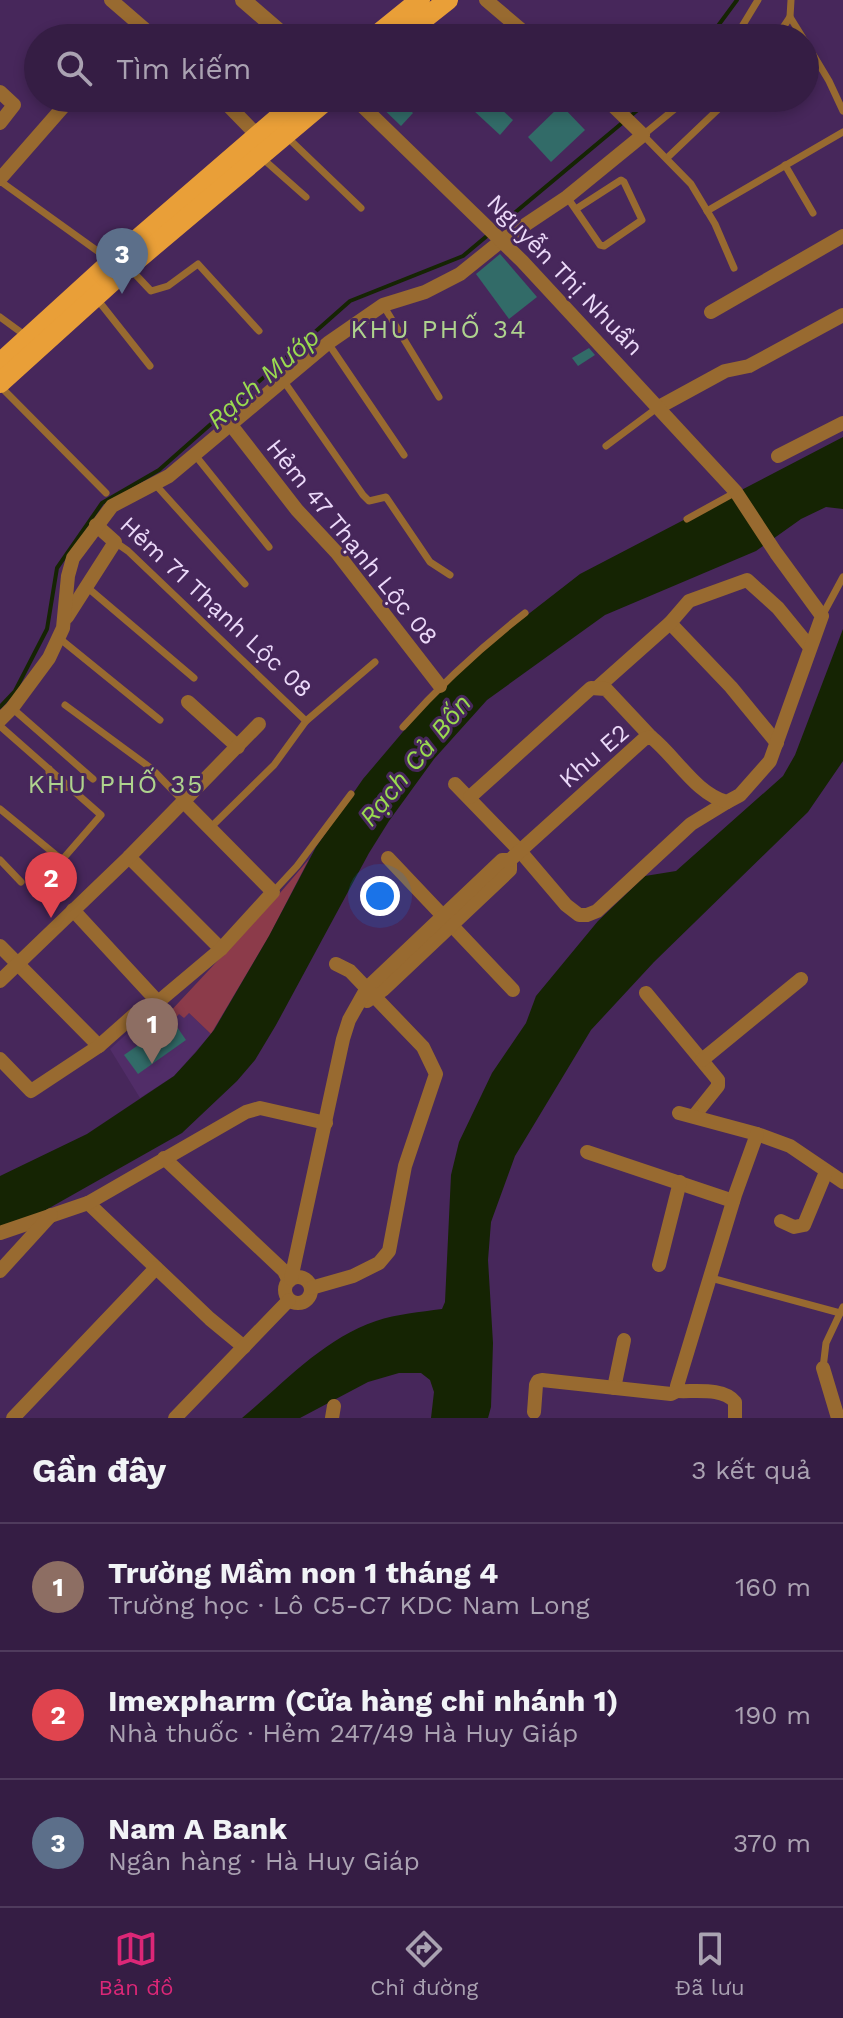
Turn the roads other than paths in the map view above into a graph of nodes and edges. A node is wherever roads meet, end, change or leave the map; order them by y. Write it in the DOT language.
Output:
graph roads {
  1 [pos="111,0"];
  2 [pos="243,0"];
  3 [pos="448,0"];
  4 [pos="486,0"];
  5 [pos="758,0"];
  6 [pos="791,0"];
  7 [pos="418,1"];
  8 [pos="790,17"];
  9 [pos="512,23"];
  10 [pos="139,24"];
  11 [pos="271,24"];
  12 [pos="390,24"];
  13 [pos="418,24"];
  14 [pos="743,24"];
  15 [pos="785,24"];
  16 [pos="794,24"];
  17 [pos="819,65"];
  18 [pos="0,92"];
  19 [pos="843,111"];
  20 [pos="59,112"];
  21 [pos="232,112"];
  22 [pos="289,112"];
  23 [pos="313,112"];
  24 [pos="368,112"];
  25 [pos="623,112"];
  26 [pos="671,112"];
  27 [pos="715,112"];
  28 [pos="0,123"];
  29 [pos="843,132"];
  30 [pos="643,135"];
  31 [pos="285,136"];
  32 [pos="259,146"];
  33 [pos="667,158"];
  34 [pos="785,165"];
  35 [pos="0,180"];
  36 [pos="306,197"];
  37 [pos="571,203"];
  38 [pos="361,208"];
  39 [pos="707,211"];
  40 [pos="813,213"];
  41 [pos="843,236"];
  42 [pos="501,241"];
  43 [pos="119,266"];
  44 [pos="734,268"];
  45 [pos="96,297"];
  46 [pos="383,305"];
  47 [pos="711,312"];
  48 [pos="843,315"];
  49 [pos="0,317"];
  50 [pos="259,331"];
  51 [pos="28,338"];
  52 [pos="328,343"];
  53 [pos="0,363"];
  54 [pos="150,366"];
  55 [pos="283,380"];
  56 [pos="0,384"];
  57 [pos="439,397"];
  58 [pos="659,407"];
  59 [pos="843,423"];
  60 [pos="231,425"];
  61 [pos="606,446"];
  62 [pos="195,455"];
  63 [pos="404,455"];
  64 [pos="778,456"];
  65 [pos="154,483"];
  66 [pos="736,492"];
  67 [pos="110,500"];
  68 [pos="687,519"];
  69 [pos="96,525"];
  70 [pos="115,542"];
  71 [pos="269,547"];
  72 [pos="450,575"];
  73 [pos="843,577"];
  74 [pos="245,584"];
  75 [pos="88,588"];
  76 [pos="525,613"];
  77 [pos="822,616"];
  78 [pos="65,621"];
  79 [pos="670,623"];
  80 [pos="59,638"];
  81 [pos="809,646"];
  82 [pos="375,662"];
  83 [pos="194,678"];
  84 [pos="440,686"];
  85 [pos="598,687"];
  86 [pos="188,702"];
  87 [pos="65,705"];
  88 [pos="12,708"];
  89 [pos="0,720"];
  90 [pos="160,720"];
  91 [pos="306,721"];
  92 [pos="259,724"];
  93 [pos="0,726"];
  94 [pos="403,727"];
  95 [pos="651,737"];
  96 [pos="777,743"];
  97 [pos="238,747"];
  98 [pos="93,779"];
  99 [pos="455,784"];
  100 [pos="351,794"];
  101 [pos="470,797"];
  102 [pos="183,801"];
  103 [pos="727,802"];
  104 [pos="0,809"];
  105 [pos="210,828"];
  106 [pos="515,856"];
  107 [pos="129,857"];
  108 [pos="388,858"];
  109 [pos="0,860"];
  110 [pos="21,882"];
  111 [pos="273,892"];
  112 [pos="73,910"];
  113 [pos="448,922"];
  114 [pos="0,946"];
  115 [pos="221,949"];
  116 [pos="18,964"];
  117 [pos="336,964"];
  118 [pos="801,979"];
  119 [pos="0,981"];
  120 [pos="513,990"];
  121 [pos="371,992"];
  122 [pos="646,993"];
  123 [pos="158,1002"];
  124 [pos="99,1046"];
  125 [pos="0,1059"];
  126 [pos="702,1060"];
  127 [pos="326,1123"];
  128 [pos="757,1134"];
  129 [pos="587,1152"];
  130 [pos="164,1158"];
  131 [pos="826,1172"];
  132 [pos="680,1182"];
  133 [pos="843,1182"];
  134 [pos="733,1201"];
  135 [pos="88,1203"];
  136 [pos="53,1213"];
  137 [pos="781,1221"];
  138 [pos="0,1233"];
  139 [pos="659,1265"];
  140 [pos="156,1268"];
  141 [pos="0,1271"];
  142 [pos="711,1278"];
  143 [pos="290,1280"];
  144 [pos="311,1288"];
  145 [pos="289,1300"];
  146 [pos="842,1310"];
  147 [pos="624,1340"];
  148 [pos="244,1347"];
  149 [pos="823,1368"];
  150 [pos="614,1388"];
  151 [pos="677,1391"];
  152 [pos="534,1412"];
  153 [pos="13,1418"];
  154 [pos="175,1418"];
  155 [pos="735,1418"];
  156 [pos="838,1418"];
  1 -- 10 [label="street"];
  2 -- 11 [label="street"];
  3 -- 13 [label="main road"];
  4 -- 9 [label="street"];
  5 -- 14 [label="lane"];
  6 -- 8 [label="lane"];
  7 -- 12 [label="main road"];
  8 -- 15 [label="lane"];
  8 -- 16 [label="lane"];
  17 -- 19 [label="lane"];
  18 -- 28 [label="street"];
  20 -- 35 [label="street"];
  21 -- 32 [label="street"];
  22 -- 32 [label="main road"];
  23 -- 31 [label="main road"];
  24 -- 42 [label="street, Nguyễn Thị Nhuần"];
  25 -- 30 [label="street"];
  26 -- 30 [label="lane"];
  27 -- 33 [label="lane"];
  29 -- 34 [label="lane"];
  30 -- 33 [label="lane"];
  30 -- 37 [label="street"];
  31 -- 32 [label="main road"];
  31 -- 38 [label="lane"];
  32 -- 36 [label="lane"];
  32 -- 43 [label="main road"];
  33 -- 39 [label="lane"];
  34 -- 39 [label="lane"];
  34 -- 40 [label="lane"];
  35 -- 43 [label="lane"];
  37 -- 37 [label="lane"];
  37 -- 42 [label="street"];
  39 -- 44 [label="lane"];
  41 -- 47 [label="street"];
  42 -- 46 [label="street"];
  42 -- 58 [label="street, Nguyễn Thị Nhuần"];
  43 -- 45 [label="main road"];
  43 -- 50 [label="lane"];
  43 -- 51 [label="main road"];
  45 -- 54 [label="lane"];
  45 -- 56 [label="main road"];
  46 -- 52 [label="street"];
  46 -- 57 [label="lane"];
  48 -- 58 [label="street"];
  49 -- 51 [label="lane"];
  51 -- 53 [label="main road"];
  52 -- 55 [label="street"];
  52 -- 63 [label="lane"];
  55 -- 60 [label="street"];
  55 -- 72 [label="lane"];
  56 -- 67 [label="lane"];
  58 -- 61 [label="lane"];
  58 -- 66 [label="street, Nguyễn Thị Nhuần"];
  59 -- 64 [label="street"];
  60 -- 62 [label="street"];
  60 -- 84 [label="street, Hẻm 47 Thạnh Lộc 08"];
  62 -- 65 [label="street"];
  62 -- 71 [label="lane"];
  65 -- 67 [label="street"];
  65 -- 74 [label="lane"];
  66 -- 68 [label="lane"];
  66 -- 77 [label="street, Nguyễn Thị Nhuần"];
  67 -- 69 [label="street"];
  69 -- 70 [label="street, Hẻm 71 Thạnh Lộc 08"];
  69 -- 78 [label="street"];
  70 -- 75 [label="street"];
  70 -- 91 [label="lane, Hẻm 71 Thạnh Lộc 08"];
  73 -- 77 [label="lane"];
  75 -- 78 [label="street"];
  75 -- 83 [label="lane"];
  76 -- 84 [label="lane"];
  77 -- 81 [label="street"];
  78 -- 80 [label="street"];
  79 -- 81 [label="street"];
  79 -- 85 [label="street"];
  79 -- 96 [label="street"];
  80 -- 88 [label="street"];
  80 -- 90 [label="lane"];
  81 -- 96 [label="street"];
  82 -- 91 [label="lane"];
  84 -- 94 [label="lane"];
  85 -- 95 [label="street"];
  85 -- 101 [label="street"];
  86 -- 97 [label="street"];
  87 -- 102 [label="lane"];
  88 -- 89 [label="street"];
  88 -- 98 [label="lane"];
  91 -- 105 [label="lane"];
  92 -- 97 [label="street"];
  93 -- 104 [label="lane"];
  95 -- 103 [label="street, Khu E2"];
  95 -- 106 [label="street, Khu E2"];
  96 -- 103 [label="street"];
  97 -- 102 [label="street"];
  99 -- 101 [label="street"];
  100 -- 111 [label="lane"];
  101 -- 106 [label="street"];
  102 -- 105 [label="street"];
  102 -- 107 [label="street"];
  103 -- 106 [label="street"];
  105 -- 111 [label="street"];
  106 -- 113 [label="street, Khu E2"];
  107 -- 112 [label="street"];
  107 -- 115 [label="street"];
  108 -- 113 [label="street"];
  109 -- 110 [label="lane"];
  111 -- 115 [label="street"];
  112 -- 116 [label="street"];
  112 -- 123 [label="street"];
  113 -- 120 [label="street"];
  113 -- 121 [label="street, Khu E2"];
  114 -- 116 [label="street"];
  115 -- 123 [label="street"];
  116 -- 119 [label="street"];
  116 -- 124 [label="street"];
  117 -- 121 [label="street"];
  118 -- 126 [label="street"];
  121 -- 127 [label="street"];
  121 -- 144 [label="street"];
  122 -- 126 [label="street"];
  123 -- 124 [label="street"];
  124 -- 125 [label="street"];
  126 -- 128 [label="street"];
  127 -- 130 [label="street"];
  127 -- 143 [label="street"];
  128 -- 131 [label="street"];
  128 -- 134 [label="street"];
  129 -- 132 [label="street"];
  130 -- 135 [label="street"];
  130 -- 143 [label="street"];
  131 -- 133 [label="street"];
  131 -- 137 [label="street"];
  132 -- 134 [label="street"];
  132 -- 139 [label="street"];
  134 -- 142 [label="street"];
  135 -- 136 [label="street"];
  135 -- 140 [label="street"];
  136 -- 138 [label="street"];
  136 -- 141 [label="street"];
  140 -- 148 [label="street"];
  140 -- 153 [label="street"];
  142 -- 146 [label="lane"];
  142 -- 151 [label="street"];
  143 -- 144 [label="street"];
  143 -- 145 [label="street"];
  144 -- 145 [label="street"];
  145 -- 148 [label="street"];
  146 -- 149 [label="lane"];
  147 -- 150 [label="street"];
  148 -- 154 [label="street"];
  149 -- 156 [label="street"];
  150 -- 151 [label="street"];
  150 -- 152 [label="street"];
  151 -- 155 [label="street"];
}
